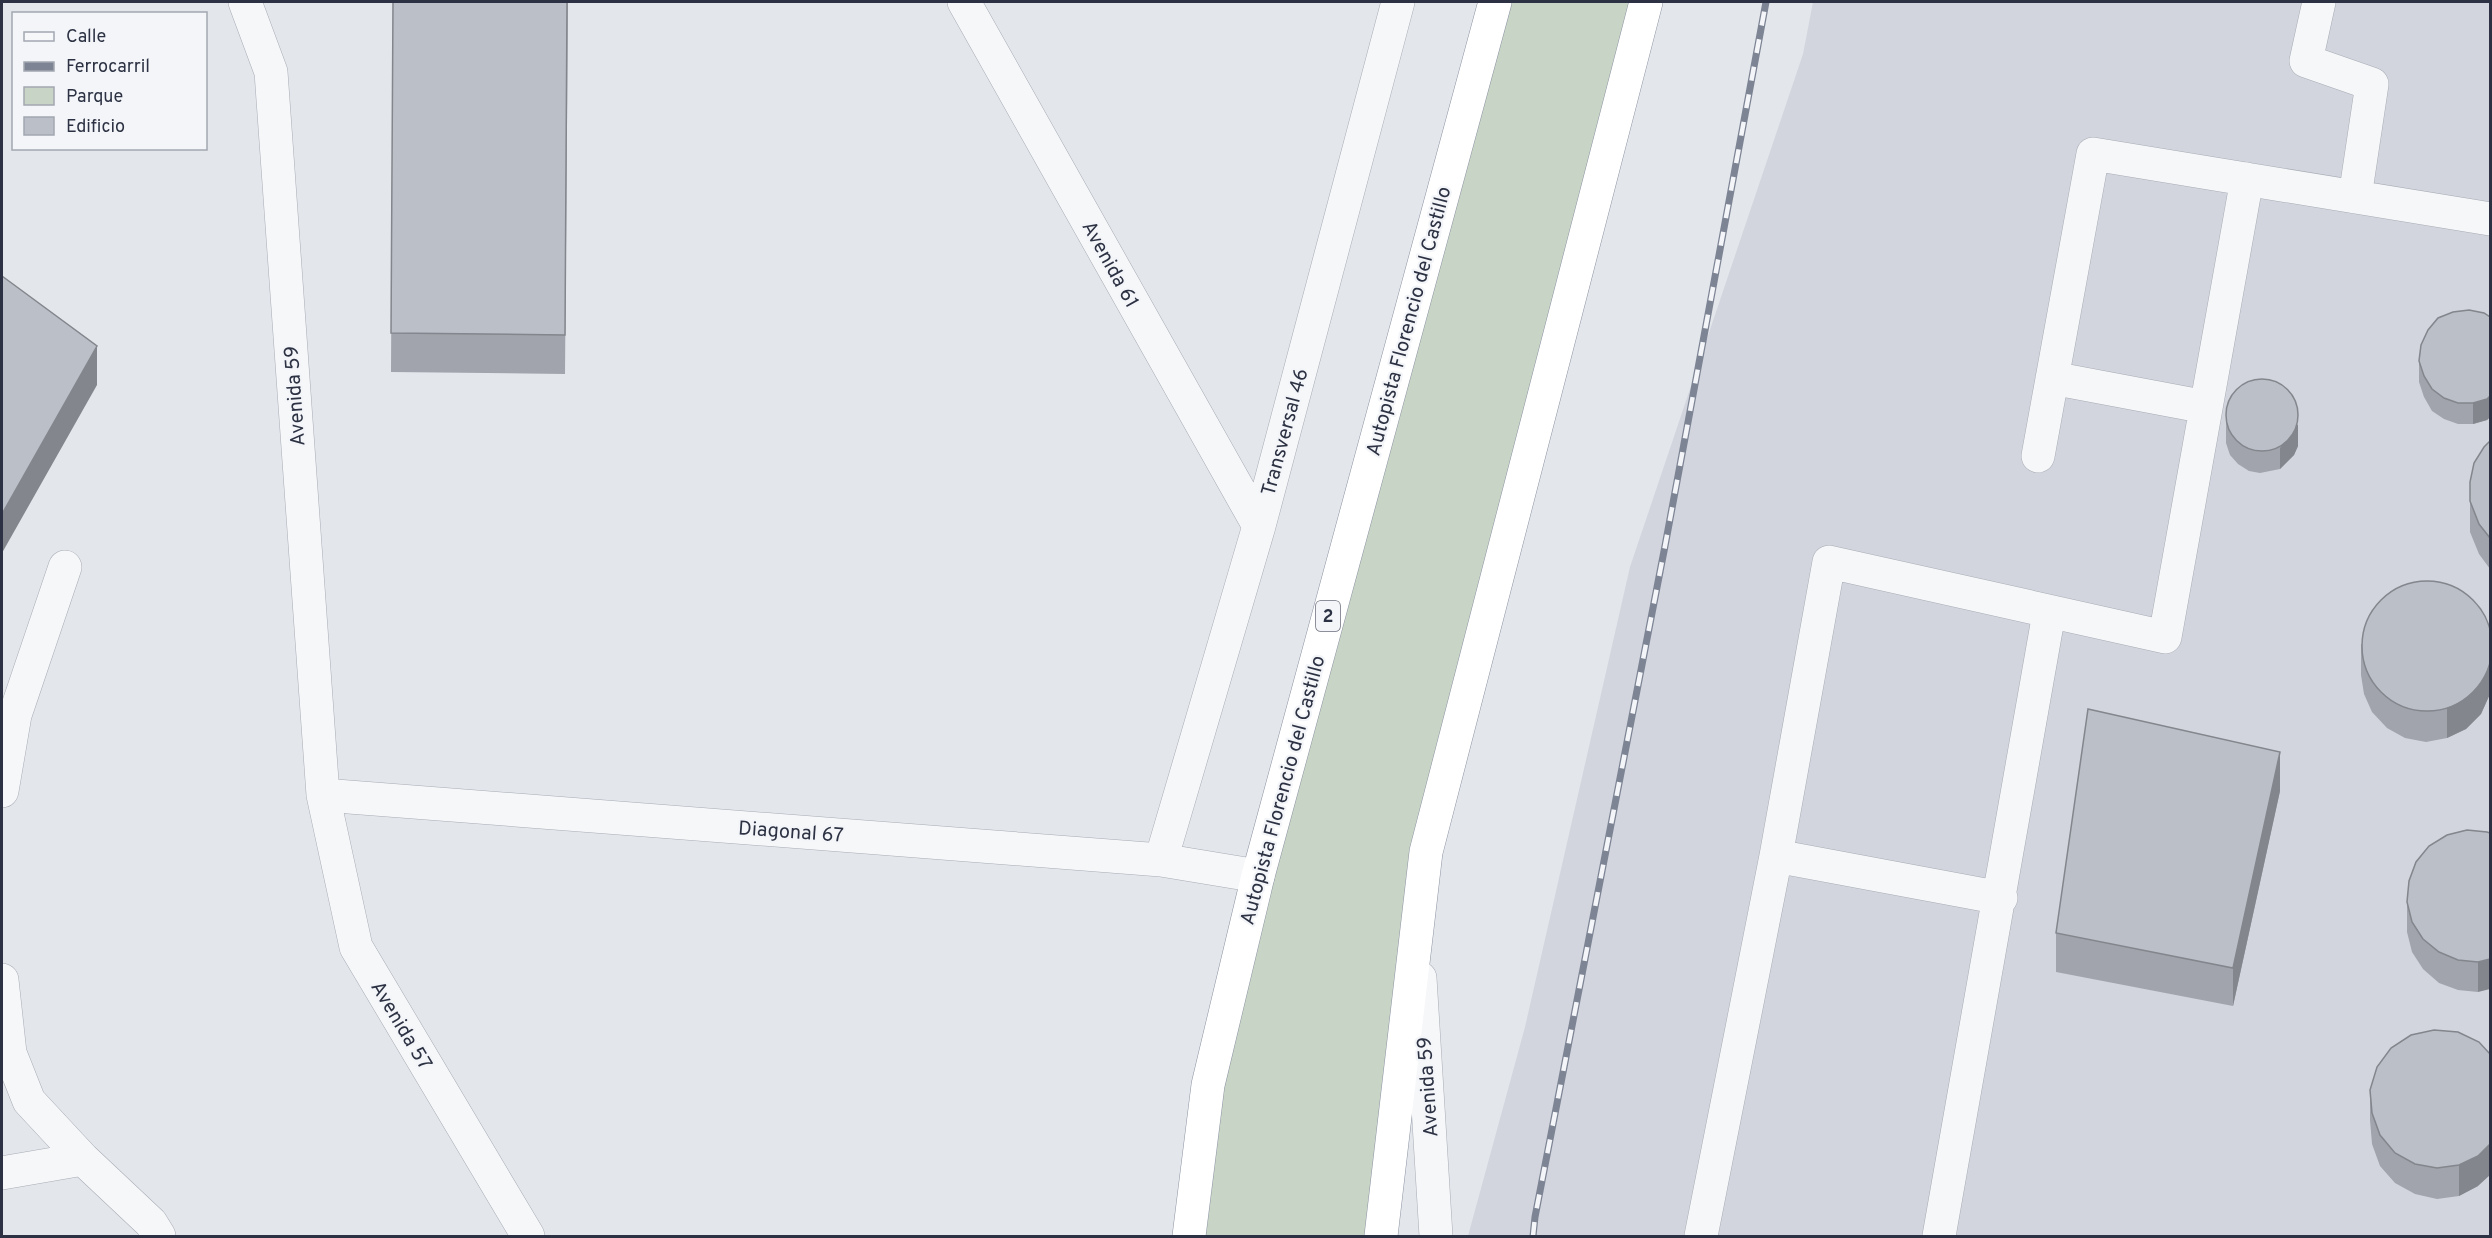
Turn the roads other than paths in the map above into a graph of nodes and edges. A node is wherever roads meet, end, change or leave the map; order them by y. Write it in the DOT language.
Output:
graph roads {
  1 [pos="245,2"];
  2 [pos="964,2"];
  3 [pos="1398,2"];
  4 [pos="1495,2"];
  5 [pos="1646,2"];
  6 [pos="2319,2"];
  7 [pos="2247,179"];
  8 [pos="2355,197"];
  9 [pos="2490,219"];
  10 [pos="2052,378"];
  11 [pos="2206,407"];
  12 [pos="2038,456"];
  13 [pos="1259,526"];
  14 [pos="65,567"];
  15 [pos="2049,613"];
  16 [pos="2,791"];
  17 [pos="323,795"];
  18 [pos="1776,856"];
  19 [pos="1161,860"];
  20 [pos="1258,876"];
  21 [pos="2001,898"];
  22 [pos="1417,938"];
  23 [pos="2,980"];
  24 [pos="83,1159"];
  25 [pos="2,1173"];
  26 [pos="159,1236"];
  27 [pos="528,1236"];
  28 [pos="1189,1236"];
  29 [pos="1381,1236"];
  30 [pos="1436,1236"];
  31 [pos="1701,1236"];
  32 [pos="1939,1236"];
  1 -- 17 [label="street, Avenida 59"];
  2 -- 13 [label="street, Avenida 61"];
  3 -- 13 [label="street, Transversal 46"];
  4 -- 20 [label="highway, Autopista Florencio del Castillo / 2"];
  5 -- 22 [label="highway"];
  6 -- 8 [label="street"];
  7 -- 8 [label="street"];
  7 -- 10 [label="street"];
  7 -- 11 [label="street"];
  8 -- 9 [label="street"];
  10 -- 11 [label="street"];
  10 -- 12 [label="street"];
  11 -- 15 [label="street"];
  13 -- 19 [label="street, Transversal 46"];
  14 -- 16 [label="street"];
  15 -- 18 [label="street"];
  15 -- 21 [label="street"];
  17 -- 19 [label="street, Diagonal 67"];
  17 -- 27 [label="street, Avenida 57"];
  18 -- 21 [label="street"];
  18 -- 31 [label="street"];
  19 -- 20 [label="street, Diagonal 67"];
  20 -- 28 [label="highway, Autopista Florencio del Castillo / 2"];
  21 -- 32 [label="street"];
  22 -- 29 [label="highway"];
  22 -- 30 [label="street, Avenida 59"];
  23 -- 24 [label="street"];
  24 -- 25 [label="street"];
  24 -- 26 [label="street"];
}
